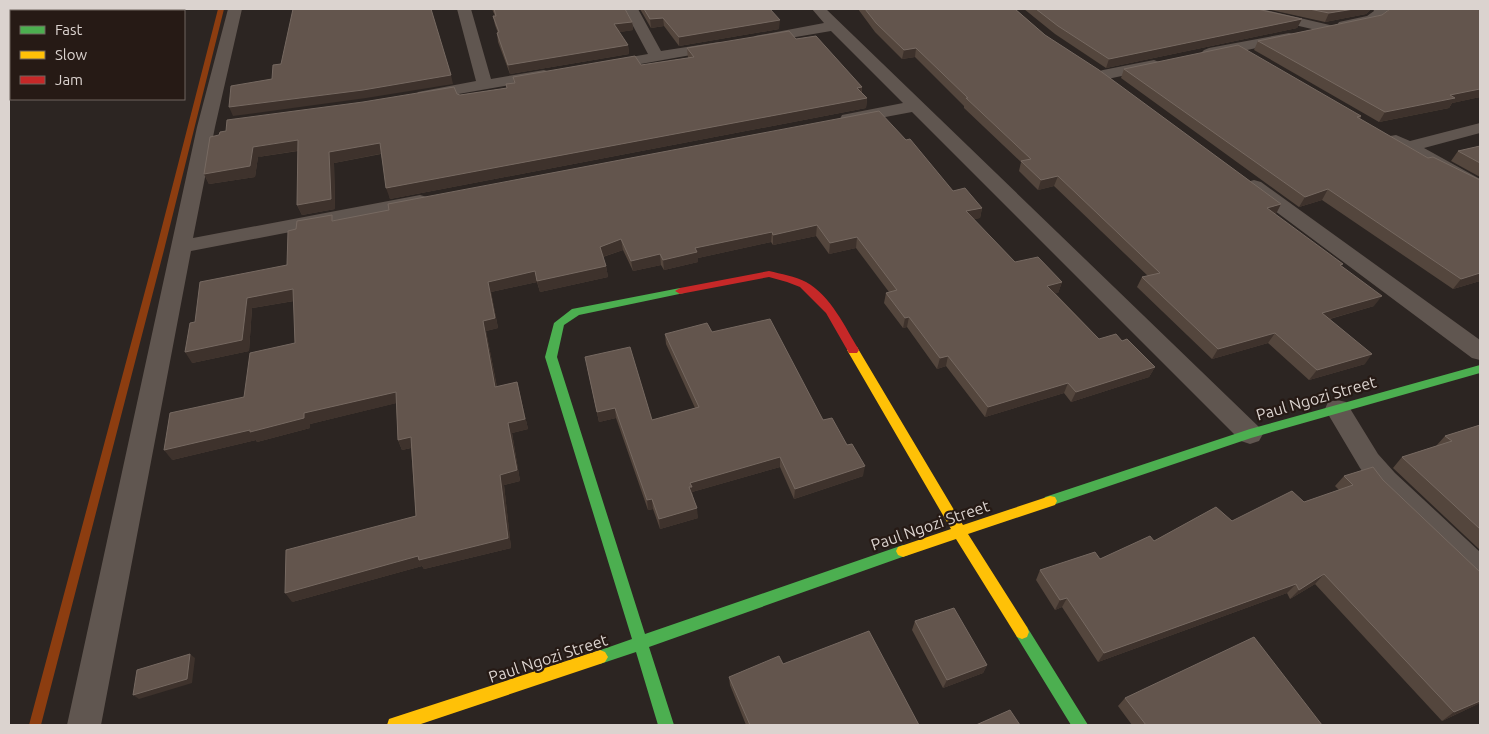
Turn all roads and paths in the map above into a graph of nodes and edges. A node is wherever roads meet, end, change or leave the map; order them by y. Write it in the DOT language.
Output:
graph roads {
  1 [pos="235,9"];
  2 [pos="464,9"];
  3 [pos="631,9"];
  4 [pos="819,9"];
  5 [pos="1244,9"];
  6 [pos="1380,9"];
  7 [pos="834,26"];
  8 [pos="1329,29"];
  9 [pos="1237,48"];
  10 [pos="1198,56"];
  11 [pos="657,57"];
  12 [pos="1254,58"];
  13 [pos="1170,61"];
  14 [pos="590,68"];
  15 [pos="562,72"];
  16 [pos="485,84"];
  17 [pos="1119,87"];
  18 [pos="412,97"];
  19 [pos="915,106"];
  20 [pos="827,123"];
  21 [pos="225,124"];
  22 [pos="206,127"];
  23 [pos="1480,128"];
  24 [pos="1381,132"];
  25 [pos="1407,147"];
  26 [pos="1239,175"];
  27 [pos="1480,186"];
  28 [pos="436,198"];
  29 [pos="181,248"];
  30 [pos="1480,352"];
  31 [pos="1480,369"];
  32 [pos="1337,409"];
  33 [pos="1250,434"];
  34 [pos="960,531"];
  35 [pos="1480,571"];
  36 [pos="641,644"];
  37 [pos="84,725"];
  38 [pos="395,725"];
  39 [pos="666,725"];
  40 [pos="1080,725"];
  1 -- 22 [label="street"];
  2 -- 16 [label="street"];
  3 -- 11 [label="street"];
  4 -- 7 [label="street"];
  5 -- 8 [label="street"];
  6 -- 8 [label="street"];
  7 -- 11 [label="street"];
  7 -- 19 [label="street"];
  8 -- 9 [label="street"];
  9 -- 10 [label="street"];
  9 -- 12 [label="street"];
  11 -- 14 [label="street"];
  13 -- 17 [label="street"];
  15 -- 16 [label="street"];
  16 -- 18 [label="street"];
  19 -- 20 [label="street"];
  19 -- 33 [label="street"];
  21 -- 22 [label="street"];
  22 -- 29 [label="street"];
  23 -- 25 [label="street"];
  24 -- 25 [label="street"];
  25 -- 27 [label="street"];
  26 -- 30 [label="street"];
  28 -- 29 [label="street"];
  29 -- 37 [label="street"];
  31 -- 32 [label="street, Paul Ngozi Street"];
  32 -- 33 [label="street, Paul Ngozi Street"];
  32 -- 35 [label="street"];
  33 -- 34 [label="street, Paul Ngozi Street"];
  34 -- 36 [label="street, Paul Ngozi Street"];
  34 -- 36 [label="street"];
  34 -- 40 [label="street"];
  36 -- 38 [label="street, Paul Ngozi Street"];
  36 -- 39 [label="street"];
}
